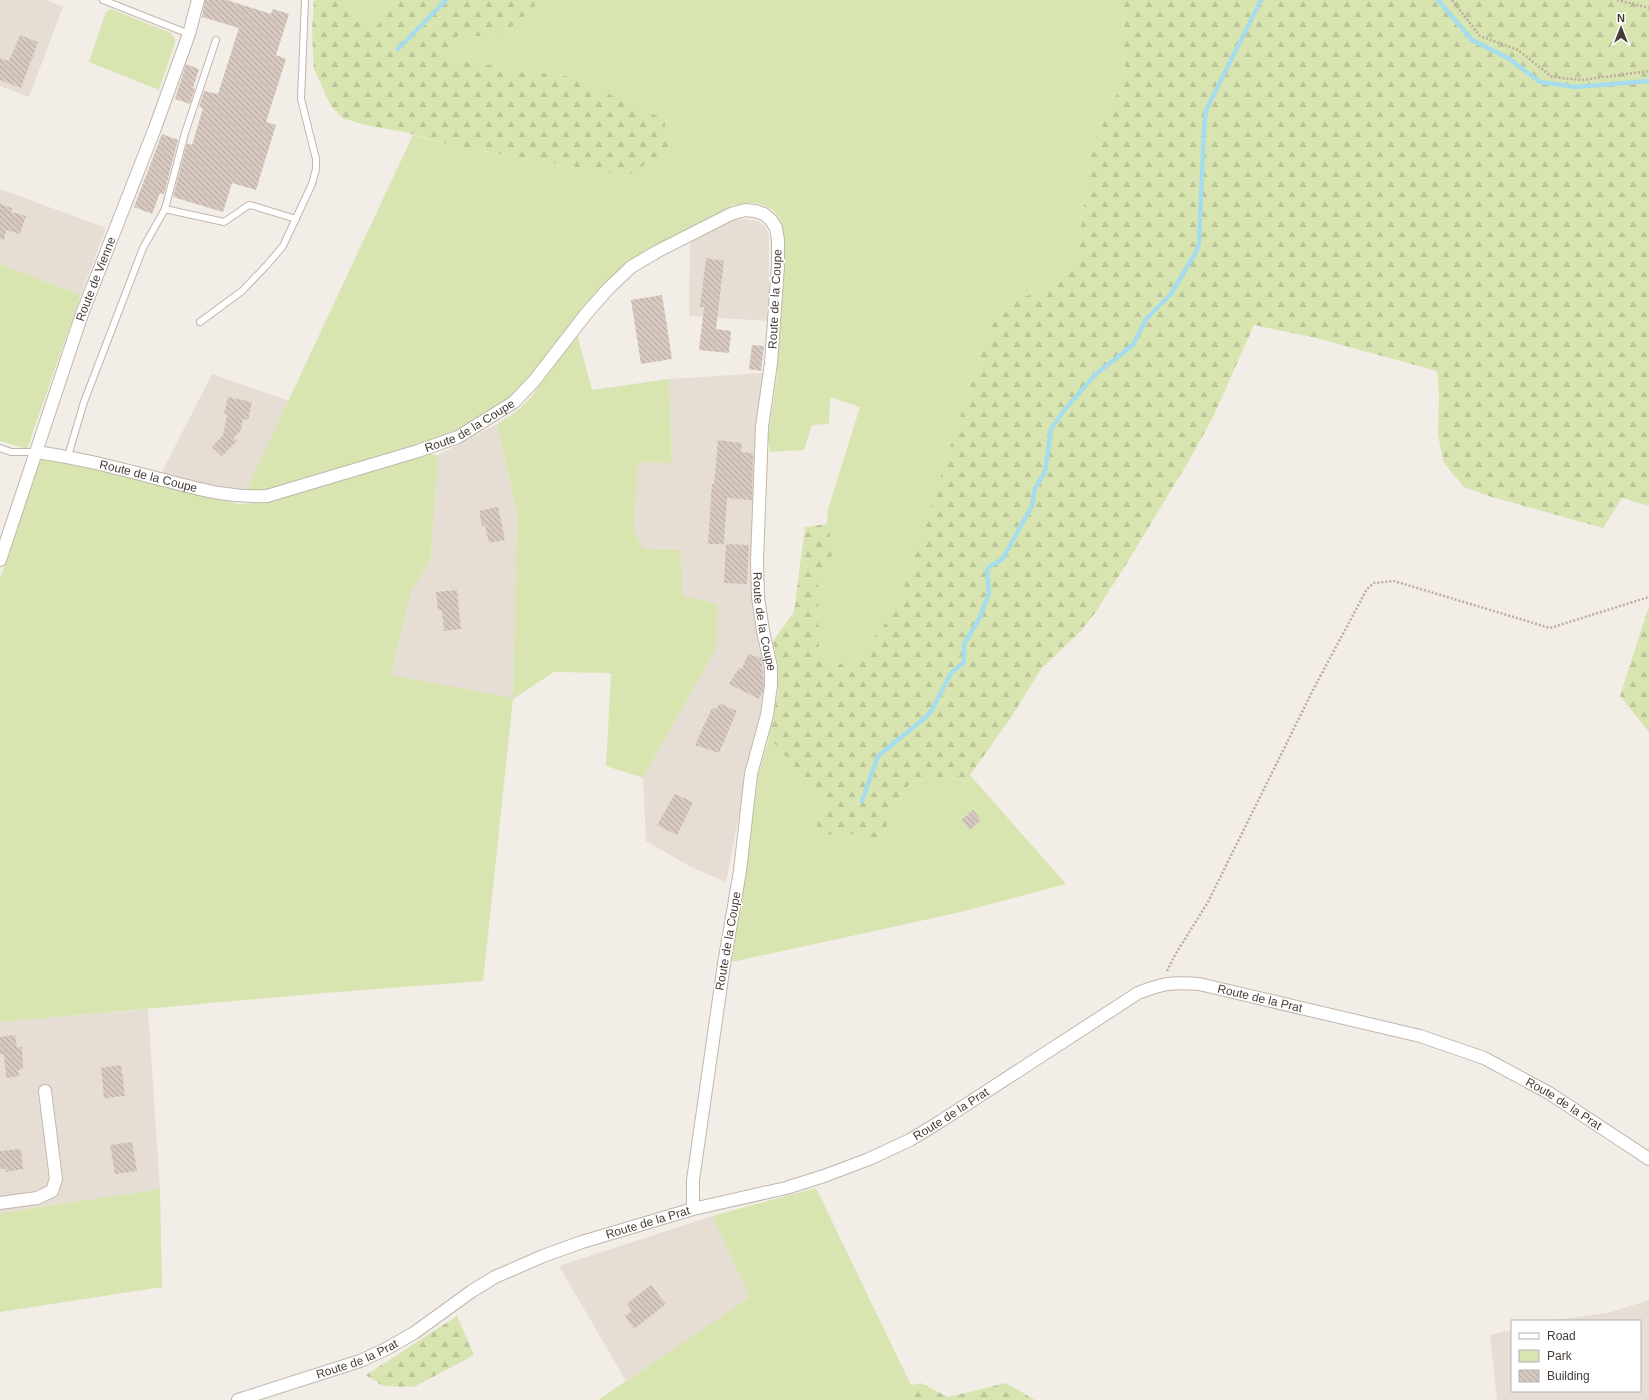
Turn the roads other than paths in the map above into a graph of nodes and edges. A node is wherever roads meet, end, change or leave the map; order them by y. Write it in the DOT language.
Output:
graph roads {
  1 [pos="103,0"];
  2 [pos="198,0"];
  3 [pos="305,0"];
  4 [pos="189,34"];
  5 [pos="216,40"];
  6 [pos="165,209"];
  7 [pos="296,219"];
  8 [pos="200,322"];
  9 [pos="0,448"];
  10 [pos="36,452"];
  11 [pos="68,456"];
  12 [pos="0,560"];
  13 [pos="45,1091"];
  14 [pos="1649,1159"];
  15 [pos="0,1203"];
  16 [pos="693,1209"];
  17 [pos="238,1400"];
  1 -- 4 [label="lane"];
  2 -- 4 [label="street, Route de Vienne"];
  3 -- 7 [label="lane"];
  4 -- 10 [label="street, Route de Vienne"];
  5 -- 6 [label="lane"];
  6 -- 7 [label="lane"];
  6 -- 11 [label="lane"];
  7 -- 8 [label="lane"];
  9 -- 10 [label="lane"];
  10 -- 11 [label="street, Route de la Coupe"];
  10 -- 12 [label="street, Route de Vienne"];
  11 -- 16 [label="street, Route de la Coupe"];
  13 -- 15 [label="street"];
  14 -- 16 [label="street, Route de la Prat"];
  16 -- 17 [label="street, Route de la Prat"];
}
